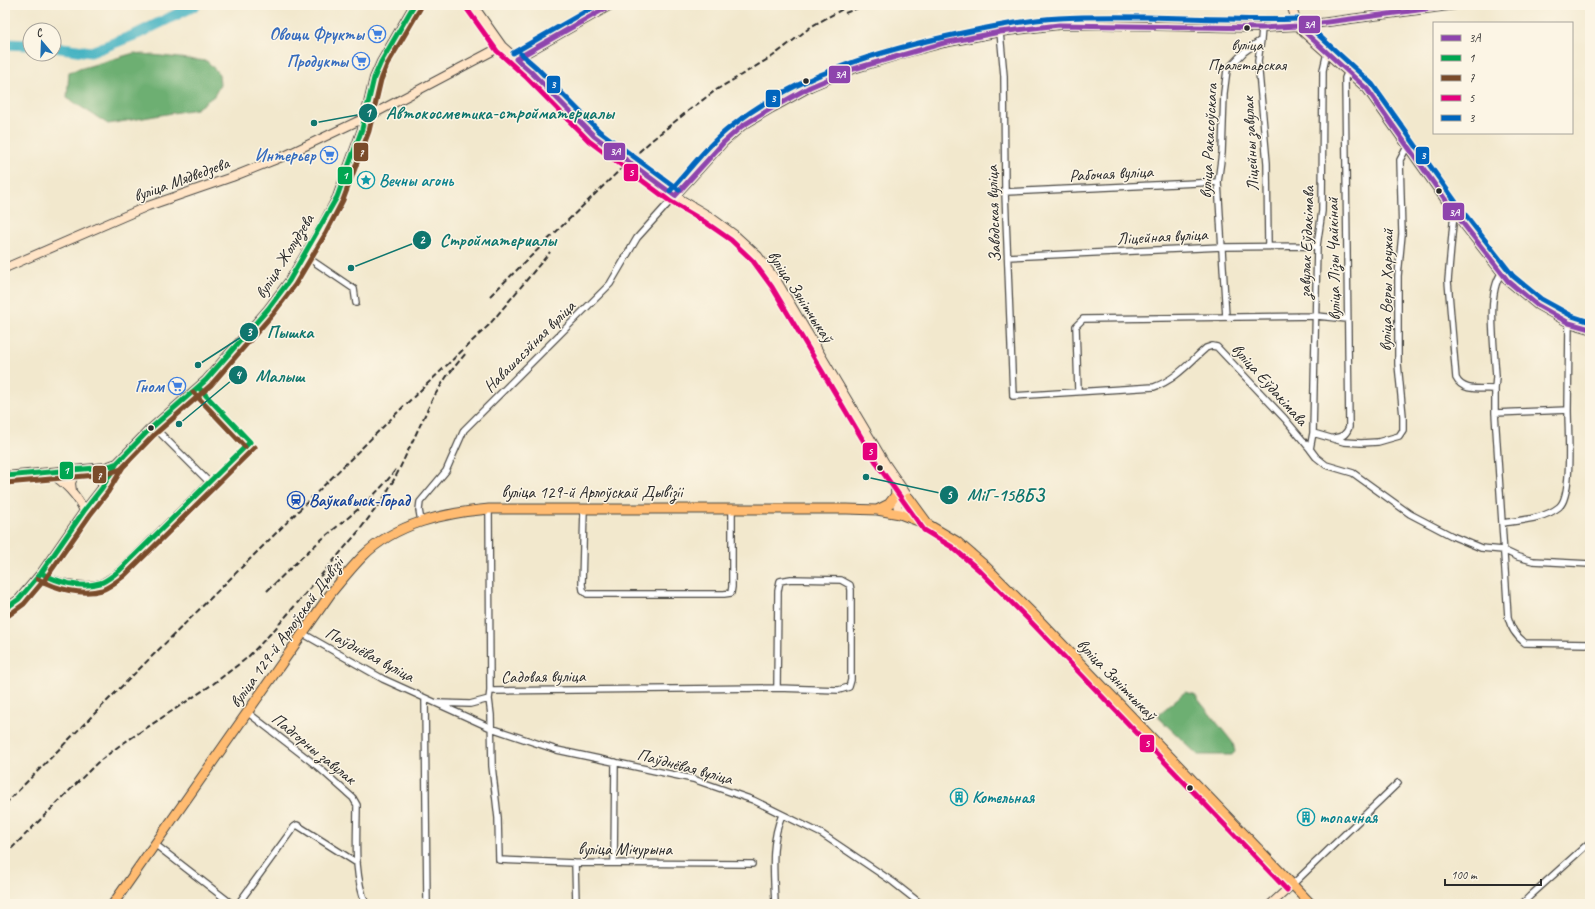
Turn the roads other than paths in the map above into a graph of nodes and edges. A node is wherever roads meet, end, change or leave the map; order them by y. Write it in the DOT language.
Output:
graph roads {
  1 [pos="414,5"];
  2 [pos="473,5"];
  3 [pos="611,5"];
  4 [pos="1291,5"];
  5 [pos="1456,5"];
  6 [pos="1298,26"];
  7 [pos="1262,28"];
  8 [pos="1000,32"];
  9 [pos="1261,40"];
  10 [pos="502,46"];
  11 [pos="1328,53"];
  12 [pos="516,59"];
  13 [pos="1348,71"];
  14 [pos="366,117"];
  15 [pos="1408,145"];
  16 [pos="1218,182"];
  17 [pos="1005,192"];
  18 [pos="675,196"];
  19 [pos="1454,212"];
  20 [pos="1268,246"];
  21 [pos="1317,246"];
  22 [pos="1222,247"];
  23 [pos="304,255"];
  24 [pos="1008,257"];
  25 [pos="5,268"];
  26 [pos="1501,274"];
  27 [pos="356,303"];
  28 [pos="1317,316"];
  29 [pos="1226,317"];
  30 [pos="1347,319"];
  31 [pos="1569,323"];
  32 [pos="1590,329"];
  33 [pos="1494,389"];
  34 [pos="1078,391"];
  35 [pos="1013,396"];
  36 [pos="1568,410"];
  37 [pos="1495,413"];
  38 [pos="153,426"];
  39 [pos="1313,433"];
  40 [pos="1334,438"];
  41 [pos="1310,449"];
  42 [pos="117,463"];
  43 [pos="85,469"];
  44 [pos="48,472"];
  45 [pos="893,475"];
  46 [pos="5,476"];
  47 [pos="100,490"];
  48 [pos="73,493"];
  49 [pos="895,496"];
  50 [pos="910,498"];
  51 [pos="732,508"];
  52 [pos="489,509"];
  53 [pos="584,509"];
  54 [pos="877,510"];
  55 [pos="84,511"];
  56 [pos="900,514"];
  57 [pos="422,521"];
  58 [pos="1503,524"];
  59 [pos="929,525"];
  60 [pos="1503,550"];
  61 [pos="1590,564"];
  62 [pos="41,573"];
  63 [pos="5,609"];
  64 [pos="302,633"];
  65 [pos="1590,644"];
  66 [pos="778,688"];
  67 [pos="490,691"];
  68 [pos="425,699"];
  69 [pos="489,699"];
  70 [pos="435,703"];
  71 [pos="246,712"];
  72 [pos="491,728"];
  73 [pos="615,762"];
  74 [pos="1398,783"];
  75 [pos="782,815"];
  76 [pos="1590,842"];
  77 [pos="156,845"];
  78 [pos="575,862"];
  79 [pos="614,862"];
  80 [pos="357,863"];
  81 [pos="752,864"];
  82 [pos="1292,885"];
  83 [pos="114,904"];
  84 [pos="232,904"];
  85 [pos="238,904"];
  86 [pos="366,904"];
  87 [pos="427,904"];
  88 [pos="576,904"];
  89 [pos="775,904"];
  90 [pos="921,904"];
  91 [pos="1271,904"];
  92 [pos="1311,904"];
  93 [pos="1522,904"];
  1 -- 14 [label="street, вуліца Жолудзева"];
  2 -- 10 [label="street, вуліца Зянітчыкаў"];
  3 -- 12 [label="street"];
  4 -- 6 [label="street"];
  5 -- 6 [label="street"];
  6 -- 7 [label="street"];
  6 -- 11 [label="street"];
  7 -- 8 [label="street"];
  7 -- 9 [label="street"];
  8 -- 17 [label="street, Заводская вуліца"];
  8 -- 18 [label="street"];
  9 -- 16 [label="street, вуліца Ракасоўскага"];
  9 -- 20 [label="street, Ліцейны завулак"];
  10 -- 12 [label="street, вуліца Зянітчыкаў"];
  10 -- 14 [label="street, вуліца Мядведзева"];
  11 -- 13 [label="street"];
  11 -- 21 [label="street, завулак Еўдакімава"];
  12 -- 18 [label="street, вуліца Зянітчыкаў"];
  13 -- 15 [label="street"];
  13 -- 30 [label="street, вуліца Лізы Чайкінай"];
  14 -- 23 [label="street, вуліца Жолудзева"];
  14 -- 25 [label="street, вуліца Мядведзева"];
  15 -- 19 [label="street"];
  15 -- 40 [label="street, вуліца Веры Харужай"];
  16 -- 17 [label="street, Рабочая вуліца"];
  16 -- 22 [label="street, вуліца Ракасоўскага"];
  17 -- 24 [label="street, Заводская вуліца"];
  18 -- 45 [label="street, вуліца Зянітчыкаў"];
  18 -- 57 [label="street, Навашасэйная вуліца"];
  19 -- 26 [label="street"];
  19 -- 33 [label="street"];
  20 -- 21 [label="street, Ліцейная вуліца"];
  20 -- 22 [label="street, Ліцейная вуліца"];
  21 -- 28 [label="street, завулак Еўдакімава"];
  22 -- 24 [label="street, Ліцейная вуліца"];
  22 -- 29 [label="street, вуліца Ракасоўскага"];
  23 -- 27 [label="street"];
  23 -- 38 [label="street, вуліца Жолудзева"];
  24 -- 35 [label="street, Заводская вуліца"];
  26 -- 31 [label="street"];
  26 -- 33 [label="street"];
  28 -- 29 [label="street, вуліца Еўдакімава"];
  28 -- 30 [label="street, вуліца Еўдакімава"];
  28 -- 39 [label="street, завулак Еўдакімава"];
  29 -- 34 [label="street, вуліца Еўдакімава"];
  30 -- 40 [label="street, вуліца Лізы Чайкінай"];
  31 -- 32 [label="street"];
  31 -- 36 [label="street"];
  33 -- 37 [label="street"];
  34 -- 35 [label="street, вуліца Еўдакімава"];
  34 -- 41 [label="street, вуліца Еўдакімава"];
  36 -- 37 [label="street"];
  36 -- 58 [label="street"];
  37 -- 58 [label="street"];
  38 -- 42 [label="street, вуліца Жолудзева"];
  38 -- 62 [label="street"];
  39 -- 40 [label="street"];
  39 -- 41 [label="street, вуліца Еўдакімава"];
  41 -- 60 [label="street"];
  42 -- 43 [label="street"];
  42 -- 47 [label="street, вуліца Жолудзева"];
  43 -- 44 [label="street"];
  43 -- 47 [label="street"];
  43 -- 48 [label="street"];
  44 -- 46 [label="street"];
  44 -- 48 [label="street"];
  45 -- 49 [label="street"];
  45 -- 50 [label="street, вуліца Зянітчыкаў"];
  47 -- 48 [label="street"];
  47 -- 55 [label="street, вуліца Жолудзева"];
  48 -- 55 [label="street"];
  49 -- 54 [label="main road"];
  49 -- 56 [label="street"];
  50 -- 56 [label="street"];
  50 -- 59 [label="main road"];
  51 -- 53 [label="main road, вуліца 129-й Арлоўскай Дывізіі"];
  51 -- 53 [label="street"];
  51 -- 54 [label="main road, вуліца 129-й Арлоўскай Дывізіі"];
  52 -- 53 [label="main road, вуліца 129-й Арлоўскай Дывізіі"];
  52 -- 57 [label="main road, вуліца 129-й Арлоўскай Дывізіі"];
  52 -- 67 [label="street, Садовая вуліца"];
  54 -- 56 [label="main road, вуліца Зянітчыкаў"];
  55 -- 62 [label="street, вуліца Жолудзева"];
  56 -- 59 [label="main road, вуліца Зянітчыкаў"];
  57 -- 64 [label="main road, вуліца 129-й Арлоўскай Дывізіі"];
  58 -- 60 [label="street"];
  59 -- 82 [label="main road, вуліца Зянітчыкаў"];
  60 -- 61 [label="street"];
  60 -- 65 [label="street"];
  62 -- 63 [label="street, вуліца Жолудзева"];
  64 -- 68 [label="street, Паўднёвая вуліца"];
  64 -- 71 [label="main road, вуліца 129-й Арлоўскай Дывізіі"];
  66 -- 66 [label="street, Садовая вуліца"];
  66 -- 67 [label="street, Садовая вуліца"];
  67 -- 69 [label="street"];
  68 -- 70 [label="street, Паўднёвая вуліца"];
  68 -- 87 [label="street, Паўднёвая вуліца"];
  69 -- 70 [label="street"];
  69 -- 72 [label="street"];
  70 -- 72 [label="street, Паўднёвая вуліца"];
  71 -- 77 [label="main road, вуліца 129-й Арлоўскай Дывізіі"];
  71 -- 80 [label="street, Падгорны завулак"];
  72 -- 73 [label="street, Паўднёвая вуліца"];
  72 -- 78 [label="street, вуліца Мічурына"];
  73 -- 75 [label="street, Паўднёвая вуліца"];
  73 -- 79 [label="street"];
  74 -- 82 [label="street"];
  75 -- 89 [label="street"];
  75 -- 90 [label="street, Паўднёвая вуліца"];
  76 -- 93 [label="street"];
  77 -- 83 [label="main road, вуліца 129-й Арлоўскай Дывізіі"];
  77 -- 84 [label="street"];
  78 -- 79 [label="street, вуліца Мічурына"];
  78 -- 88 [label="street"];
  79 -- 81 [label="street, вуліца Мічурына"];
  80 -- 85 [label="street"];
  80 -- 86 [label="street, Падгорны завулак"];
  82 -- 91 [label="street"];
  82 -- 92 [label="main road, вуліца Зянітчыкаў"];
}
